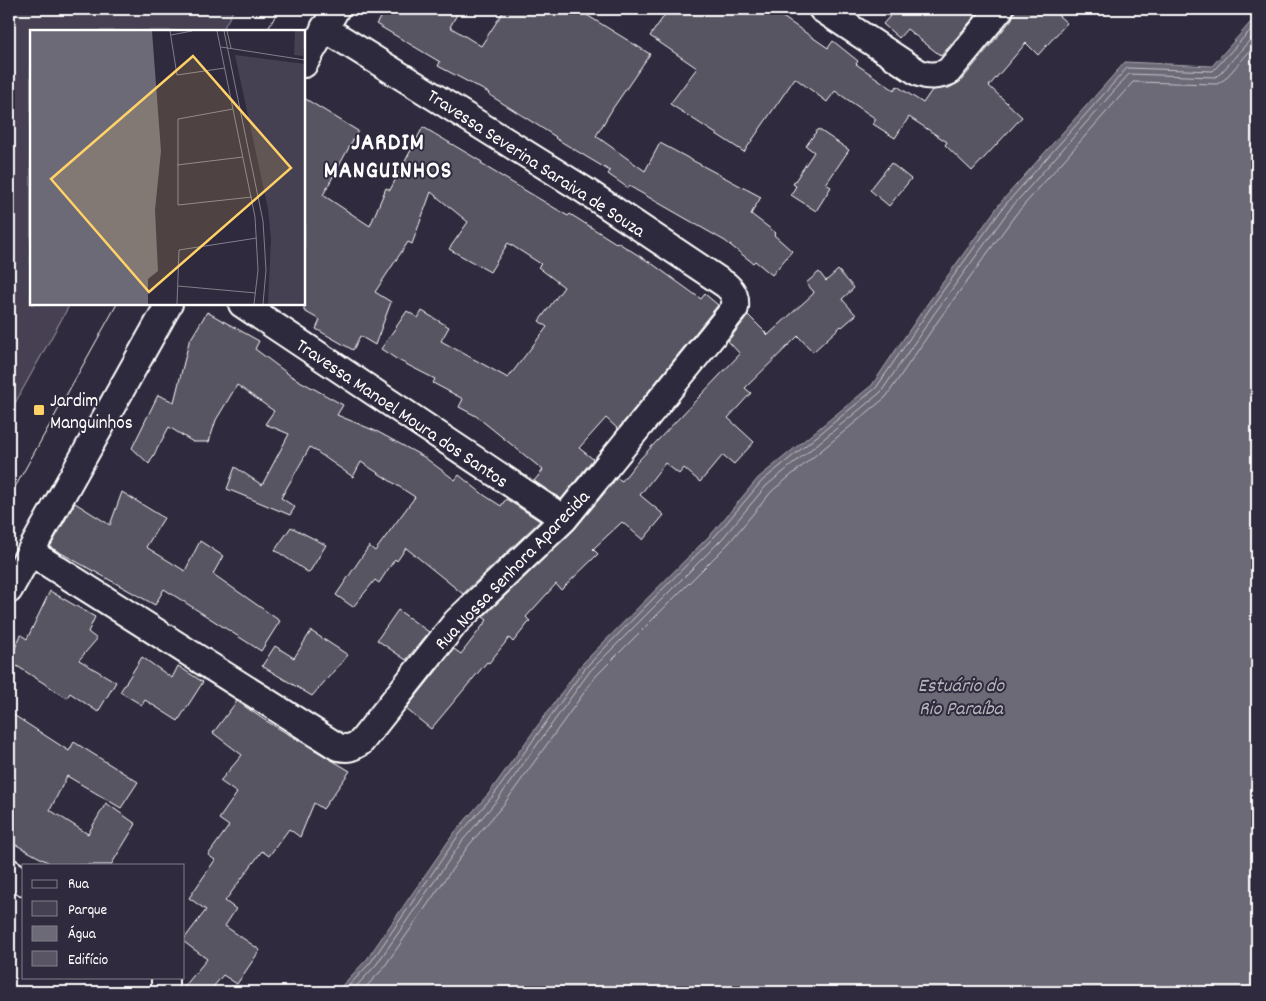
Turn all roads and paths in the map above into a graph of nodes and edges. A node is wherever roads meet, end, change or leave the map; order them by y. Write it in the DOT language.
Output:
graph roads {
  1 [pos="822,9"];
  2 [pos="1000,9"];
  3 [pos="330,18"];
  4 [pos="305,62"];
  5 [pos="167,305"];
  6 [pos="243,305"];
  7 [pos="735,308"];
  8 [pos="564,519"];
  9 [pos="30,552"];
  10 [pos="9,590"];
  11 [pos="9,872"];
  12 [pos="22,881"];
  13 [pos="165,978"];
  14 [pos="165,992"];
  1 -- 2 [label="street"];
  3 -- 4 [label="street"];
  3 -- 7 [label="street, Travessa Severina Saraiva de Souza"];
  5 -- 9 [label="street"];
  6 -- 8 [label="street, Travessa Manoel Moura dos Santos"];
  7 -- 8 [label="street, Rua Nossa Senhora Aparecida"];
  8 -- 9 [label="street, Rua Nossa Senhora Aparecida"];
  9 -- 10 [label="street"];
  11 -- 12 [label="street"];
  13 -- 14 [label="street"];
}
